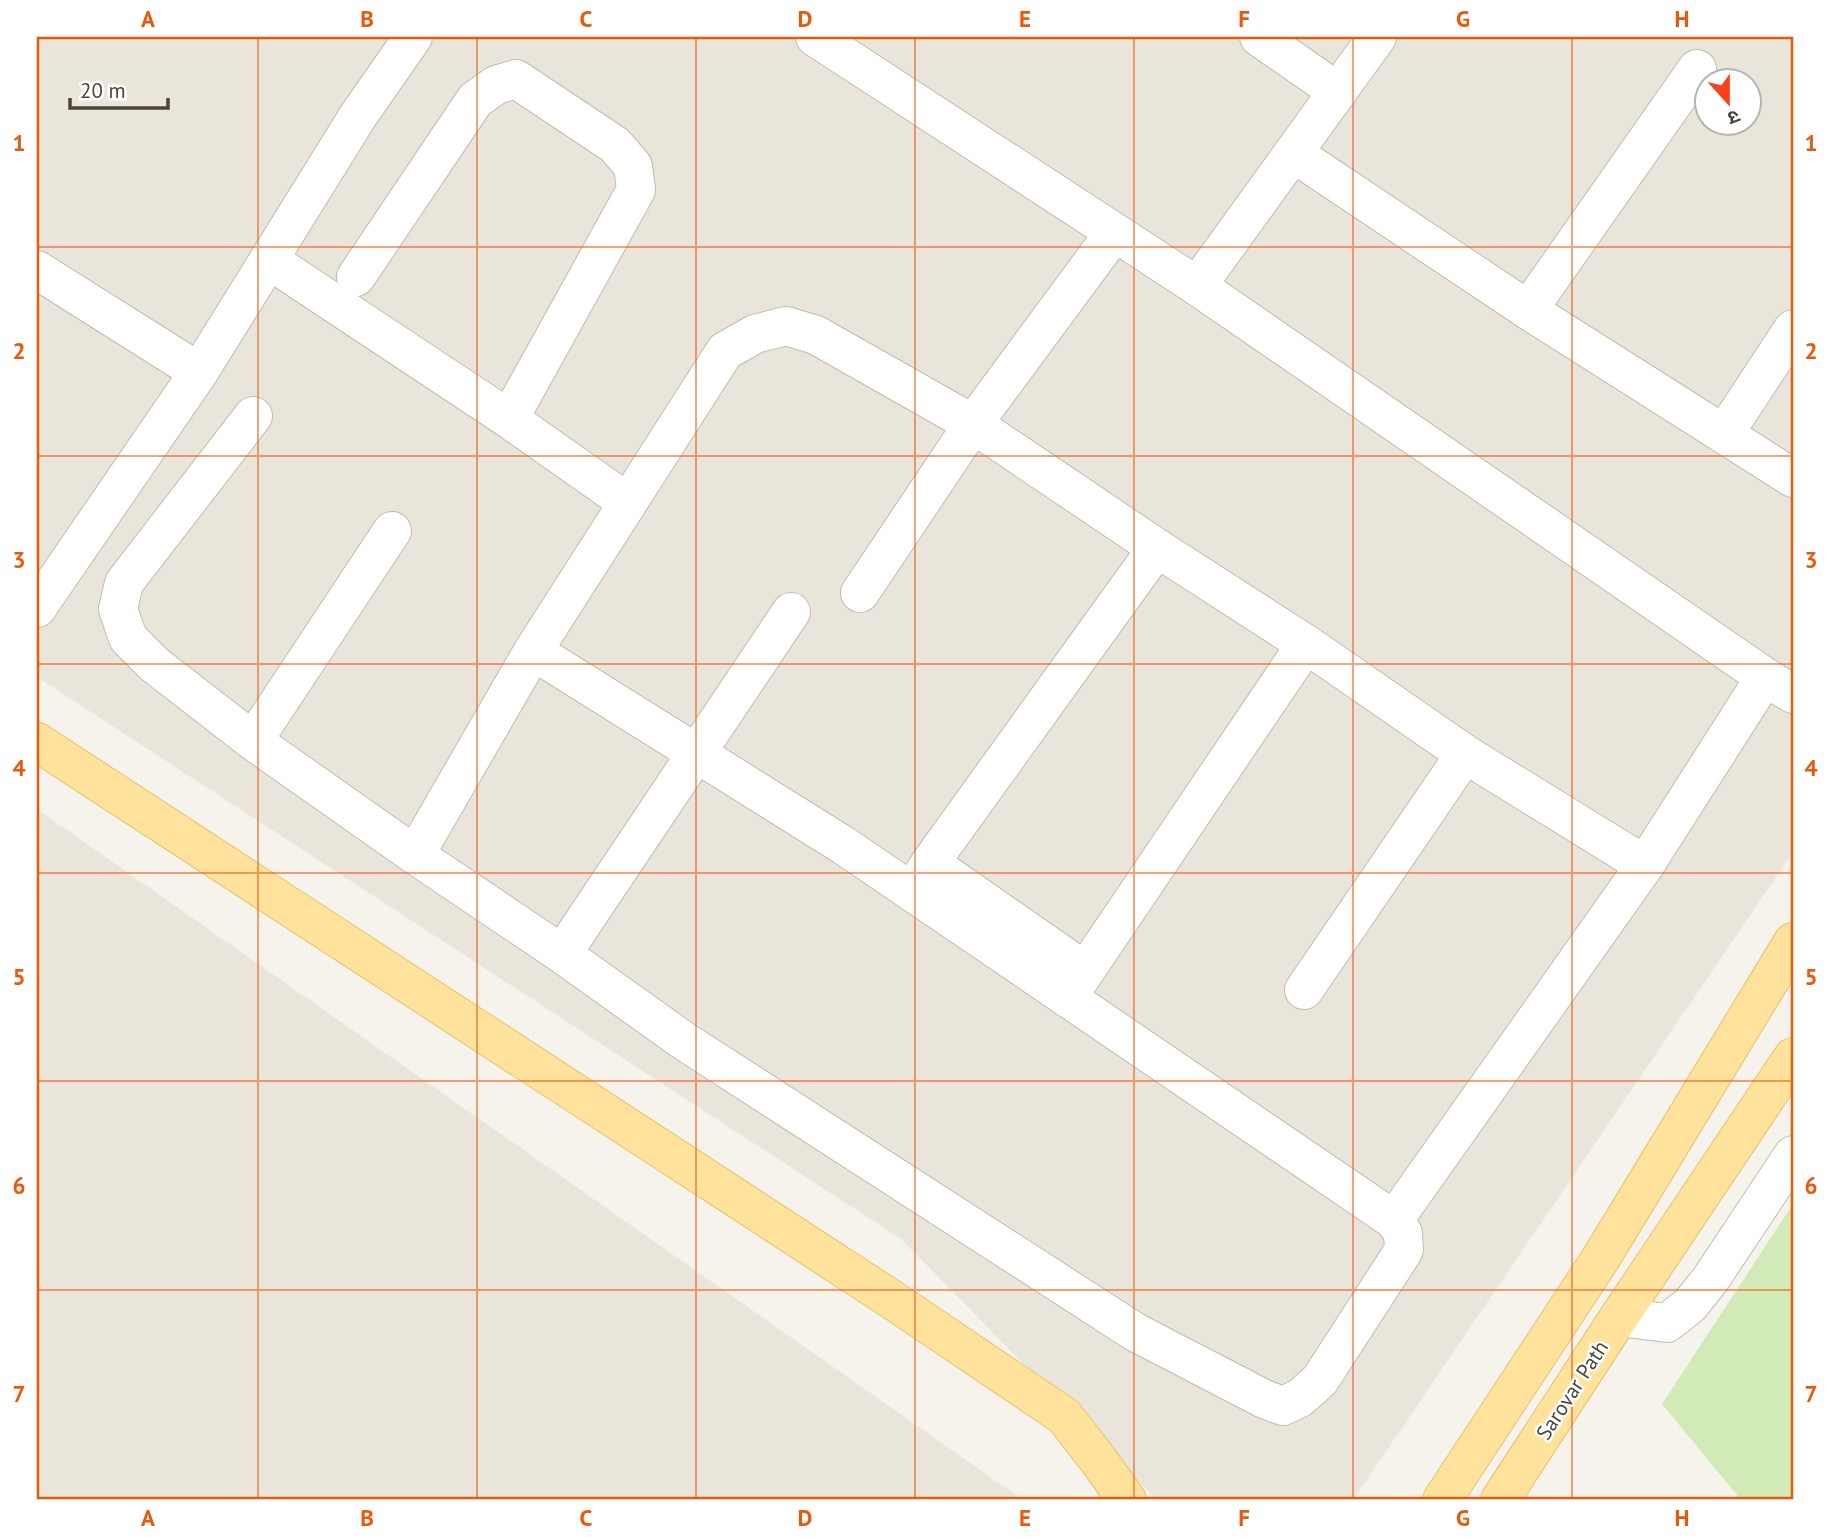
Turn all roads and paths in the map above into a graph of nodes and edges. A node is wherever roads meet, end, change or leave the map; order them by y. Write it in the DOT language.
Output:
graph roads {
  1 [pos="413,37"];
  2 [pos="815,37"];
  3 [pos="1259,37"];
  4 [pos="1377,37"];
  5 [pos="1694,73"];
  6 [pos="1338,92"];
  7 [pos="1293,153"];
  8 [pos="1114,233"];
  9 [pos="269,260"];
  10 [pos="356,277"];
  11 [pos="41,281"];
  12 [pos="1197,286"];
  13 [pos="1528,310"];
  14 [pos="1793,329"];
  15 [pos="199,372"];
  16 [pos="253,416"];
  17 [pos="509,419"];
  18 [pos="973,424"];
  19 [pos="1724,434"];
  20 [pos="1793,478"];
  21 [pos="627,502"];
  22 [pos="392,531"];
  23 [pos="1157,548"];
  24 [pos="860,593"];
  25 [pos="37,608"];
  26 [pos="791,612"];
  27 [pos="1306,644"];
  28 [pos="533,651"];
  29 [pos="1779,685"];
  30 [pos="253,741"];
  31 [pos="37,742"];
  32 [pos="697,753"];
  33 [pos="1465,754"];
  34 [pos="415,855"];
  35 [pos="1645,865"];
  36 [pos="921,878"];
  37 [pos="1793,942"];
  38 [pos="562,954"];
  39 [pos="1076,985"];
  40 [pos="1304,990"];
  41 [pos="1793,1057"];
  42 [pos="1793,1155"];
  43 [pos="1394,1220"];
  44 [pos="1619,1317"];
  45 [pos="1127,1500"];
  46 [pos="1442,1500"];
  47 [pos="1500,1500"];
  1 -- 9 [label="street"];
  2 -- 8 [label="street"];
  3 -- 6 [label="street"];
  4 -- 6 [label="street"];
  5 -- 13 [label="street"];
  6 -- 7 [label="street"];
  7 -- 12 [label="street"];
  7 -- 13 [label="street"];
  8 -- 12 [label="street"];
  8 -- 18 [label="street"];
  9 -- 15 [label="street"];
  9 -- 17 [label="street"];
  10 -- 17 [label="street"];
  11 -- 15 [label="street"];
  12 -- 29 [label="street"];
  13 -- 19 [label="street"];
  14 -- 19 [label="street"];
  15 -- 25 [label="street"];
  16 -- 30 [label="street"];
  17 -- 21 [label="street"];
  18 -- 21 [label="street"];
  18 -- 23 [label="street"];
  18 -- 24 [label="street"];
  19 -- 20 [label="street"];
  21 -- 28 [label="street"];
  22 -- 30 [label="street"];
  23 -- 27 [label="street"];
  23 -- 36 [label="street"];
  26 -- 32 [label="street"];
  27 -- 33 [label="street"];
  27 -- 39 [label="street"];
  28 -- 32 [label="street"];
  28 -- 34 [label="street"];
  29 -- 35 [label="street"];
  30 -- 34 [label="street"];
  31 -- 45 [label="main road"];
  32 -- 36 [label="street"];
  32 -- 38 [label="street"];
  33 -- 35 [label="street"];
  33 -- 40 [label="street"];
  34 -- 38 [label="street"];
  35 -- 43 [label="street"];
  36 -- 39 [label="street"];
  37 -- 46 [label="main road"];
  38 -- 43 [label="street"];
  39 -- 43 [label="street"];
  41 -- 44 [label="main road, Sarovar Path"];
  42 -- 44 [label="street"];
  44 -- 47 [label="main road, Sarovar Path"];
}
